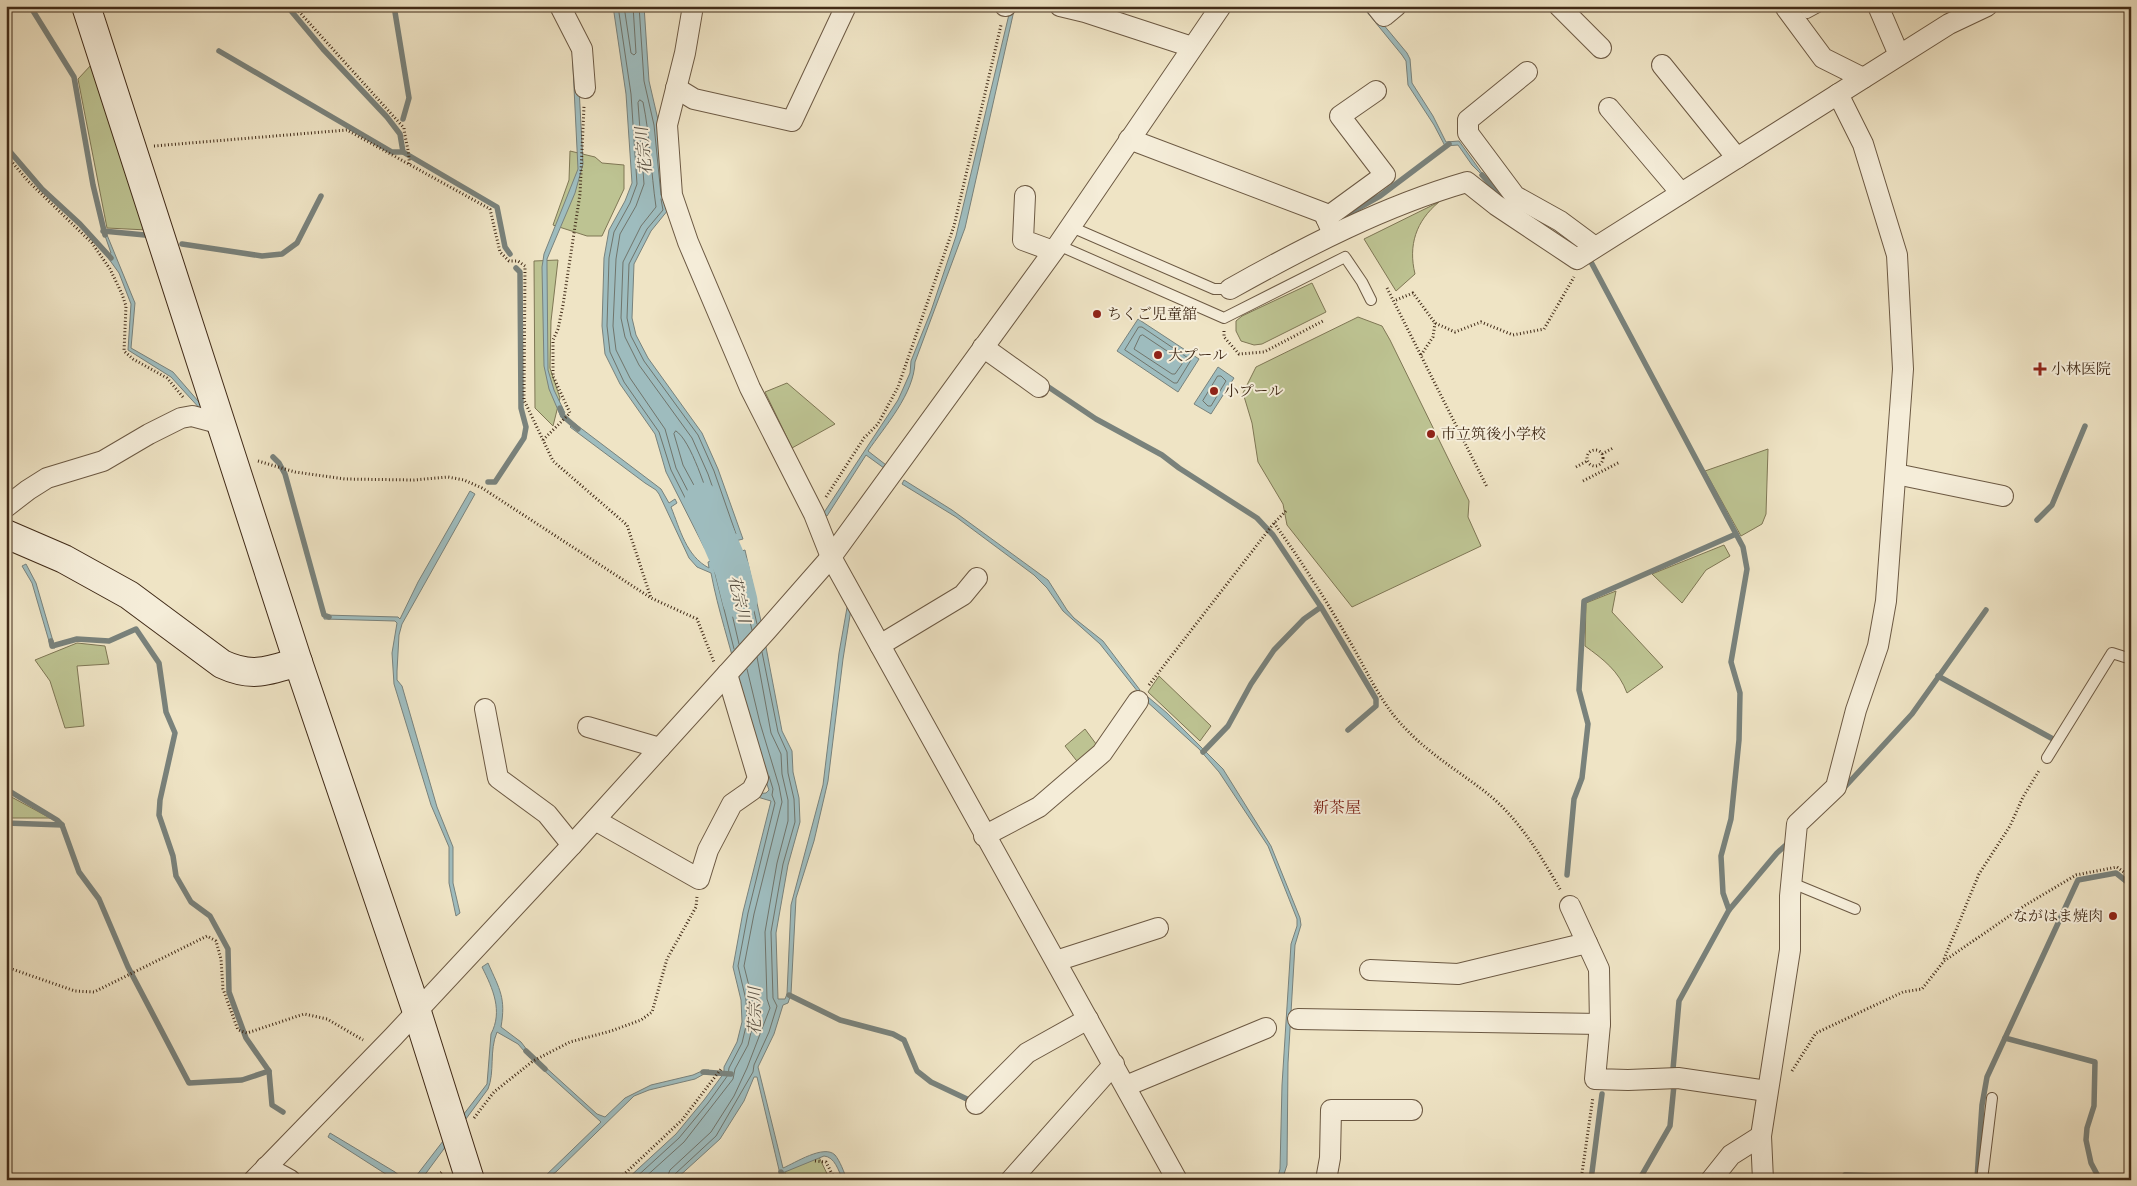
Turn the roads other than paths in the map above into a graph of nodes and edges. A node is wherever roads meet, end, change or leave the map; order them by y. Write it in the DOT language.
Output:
graph roads {
  1 [pos="86,6"];
  2 [pos="560,6"];
  3 [pos="693,6"];
  4 [pos="846,6"];
  5 [pos="1060,6"];
  6 [pos="1221,6"];
  7 [pos="1376,6"];
  8 [pos="1396,6"];
  9 [pos="1558,6"];
  10 [pos="1820,6"];
  11 [pos="1878,6"];
  12 [pos="1987,6"];
  13 [pos="1786,8"];
  14 [pos="1086,9"];
  15 [pos="1808,12"];
  16 [pos="1192,47"];
  17 [pos="1601,48"];
  18 [pos="1899,55"];
  19 [pos="1662,65"];
  20 [pos="1527,72"];
  21 [pos="1863,78"];
  22 [pos="585,88"];
  23 [pos="676,88"];
  24 [pos="1376,91"];
  25 [pos="1838,94"];
  26 [pos="1610,108"];
  27 [pos="1129,139"];
  28 [pos="1737,158"];
  29 [pos="1681,193"];
  30 [pos="1025,196"];
  31 [pos="1069,226"];
  32 [pos="1330,226"];
  33 [pos="1595,247"];
  34 [pos="1055,248"];
  35 [pos="1230,288"];
  36 [pos="1371,300"];
  37 [pos="983,347"];
  38 [pos="1039,387"];
  39 [pos="210,421"];
  40 [pos="1896,474"];
  41 [pos="2002,496"];
  42 [pos="6,507"];
  43 [pos="6,534"];
  44 [pos="831,557"];
  45 [pos="978,578"];
  46 [pos="880,645"];
  47 [pos="2131,659"];
  48 [pos="298,662"];
  49 [pos="726,675"];
  50 [pos="1138,701"];
  51 [pos="485,710"];
  52 [pos="588,727"];
  53 [pos="660,748"];
  54 [pos="2047,758"];
  55 [pos="595,820"];
  56 [pos="984,836"];
  57 [pos="572,845"];
  58 [pos="1792,883"];
  59 [pos="1570,906"];
  60 [pos="1855,909"];
  61 [pos="1158,928"];
  62 [pos="1587,943"];
  63 [pos="1056,962"];
  64 [pos="1370,970"];
  65 [pos="417,1012"];
  66 [pos="1088,1019"];
  67 [pos="1298,1019"];
  68 [pos="1600,1024"];
  69 [pos="1266,1028"];
  70 [pos="1114,1064"];
  71 [pos="1126,1086"];
  72 [pos="1767,1092"];
  73 [pos="1992,1098"];
  74 [pos="976,1104"];
  75 [pos="1412,1110"];
  76 [pos="1760,1136"];
  77 [pos="260,1173"];
  78 [pos="290,1180"];
  79 [pos="470,1180"];
  80 [pos="1011,1180"];
  81 [pos="1177,1180"];
  82 [pos="1326,1180"];
  83 [pos="1711,1180"];
  84 [pos="1763,1180"];
  85 [pos="1982,1180"];
  1 -- 39 [label="street"];
  2 -- 22 [label="street"];
  3 -- 23 [label="street"];
  4 -- 23 [label="street"];
  5 -- 14 [label="street"];
  6 -- 16 [label="street"];
  7 -- 8 [label="street"];
  9 -- 17 [label="street"];
  10 -- 15 [label="lane"];
  11 -- 18 [label="street"];
  12 -- 18 [label="street"];
  13 -- 21 [label="street"];
  14 -- 16 [label="street"];
  16 -- 27 [label="street"];
  18 -- 21 [label="street"];
  19 -- 28 [label="street"];
  20 -- 33 [label="street"];
  21 -- 25 [label="street"];
  23 -- 44 [label="street"];
  24 -- 32 [label="street"];
  25 -- 28 [label="street"];
  25 -- 40 [label="street"];
  26 -- 29 [label="street"];
  27 -- 31 [label="street"];
  27 -- 32 [label="street"];
  28 -- 29 [label="street"];
  29 -- 33 [label="street"];
  30 -- 34 [label="street"];
  31 -- 34 [label="street"];
  31 -- 35 [label="lane"];
  32 -- 33 [label="street"];
  32 -- 35 [label="street"];
  34 -- 36 [label="lane"];
  34 -- 37 [label="street"];
  37 -- 38 [label="street"];
  37 -- 44 [label="street"];
  39 -- 42 [label="street"];
  39 -- 48 [label="street"];
  40 -- 41 [label="street"];
  40 -- 58 [label="street"];
  43 -- 48 [label="street"];
  44 -- 46 [label="street"];
  44 -- 49 [label="street"];
  45 -- 46 [label="street"];
  46 -- 56 [label="street"];
  47 -- 54 [label="lane"];
  48 -- 65 [label="street"];
  49 -- 53 [label="street"];
  49 -- 55 [label="street"];
  50 -- 56 [label="street"];
  51 -- 57 [label="street"];
  52 -- 53 [label="street"];
  53 -- 55 [label="street"];
  55 -- 57 [label="street"];
  56 -- 63 [label="street"];
  57 -- 65 [label="street"];
  58 -- 60 [label="lane"];
  58 -- 72 [label="street"];
  59 -- 62 [label="street"];
  61 -- 63 [label="street"];
  62 -- 64 [label="street"];
  62 -- 68 [label="street"];
  63 -- 66 [label="street"];
  65 -- 77 [label="street"];
  65 -- 79 [label="street"];
  66 -- 70 [label="street"];
  66 -- 74 [label="street"];
  67 -- 68 [label="street"];
  68 -- 72 [label="street"];
  69 -- 71 [label="street"];
  70 -- 71 [label="street"];
  70 -- 80 [label="street"];
  71 -- 81 [label="street"];
  72 -- 76 [label="street"];
  73 -- 85 [label="lane"];
  75 -- 82 [label="street"];
  76 -- 83 [label="street"];
  76 -- 84 [label="street"];
  77 -- 78 [label="street"];
}
